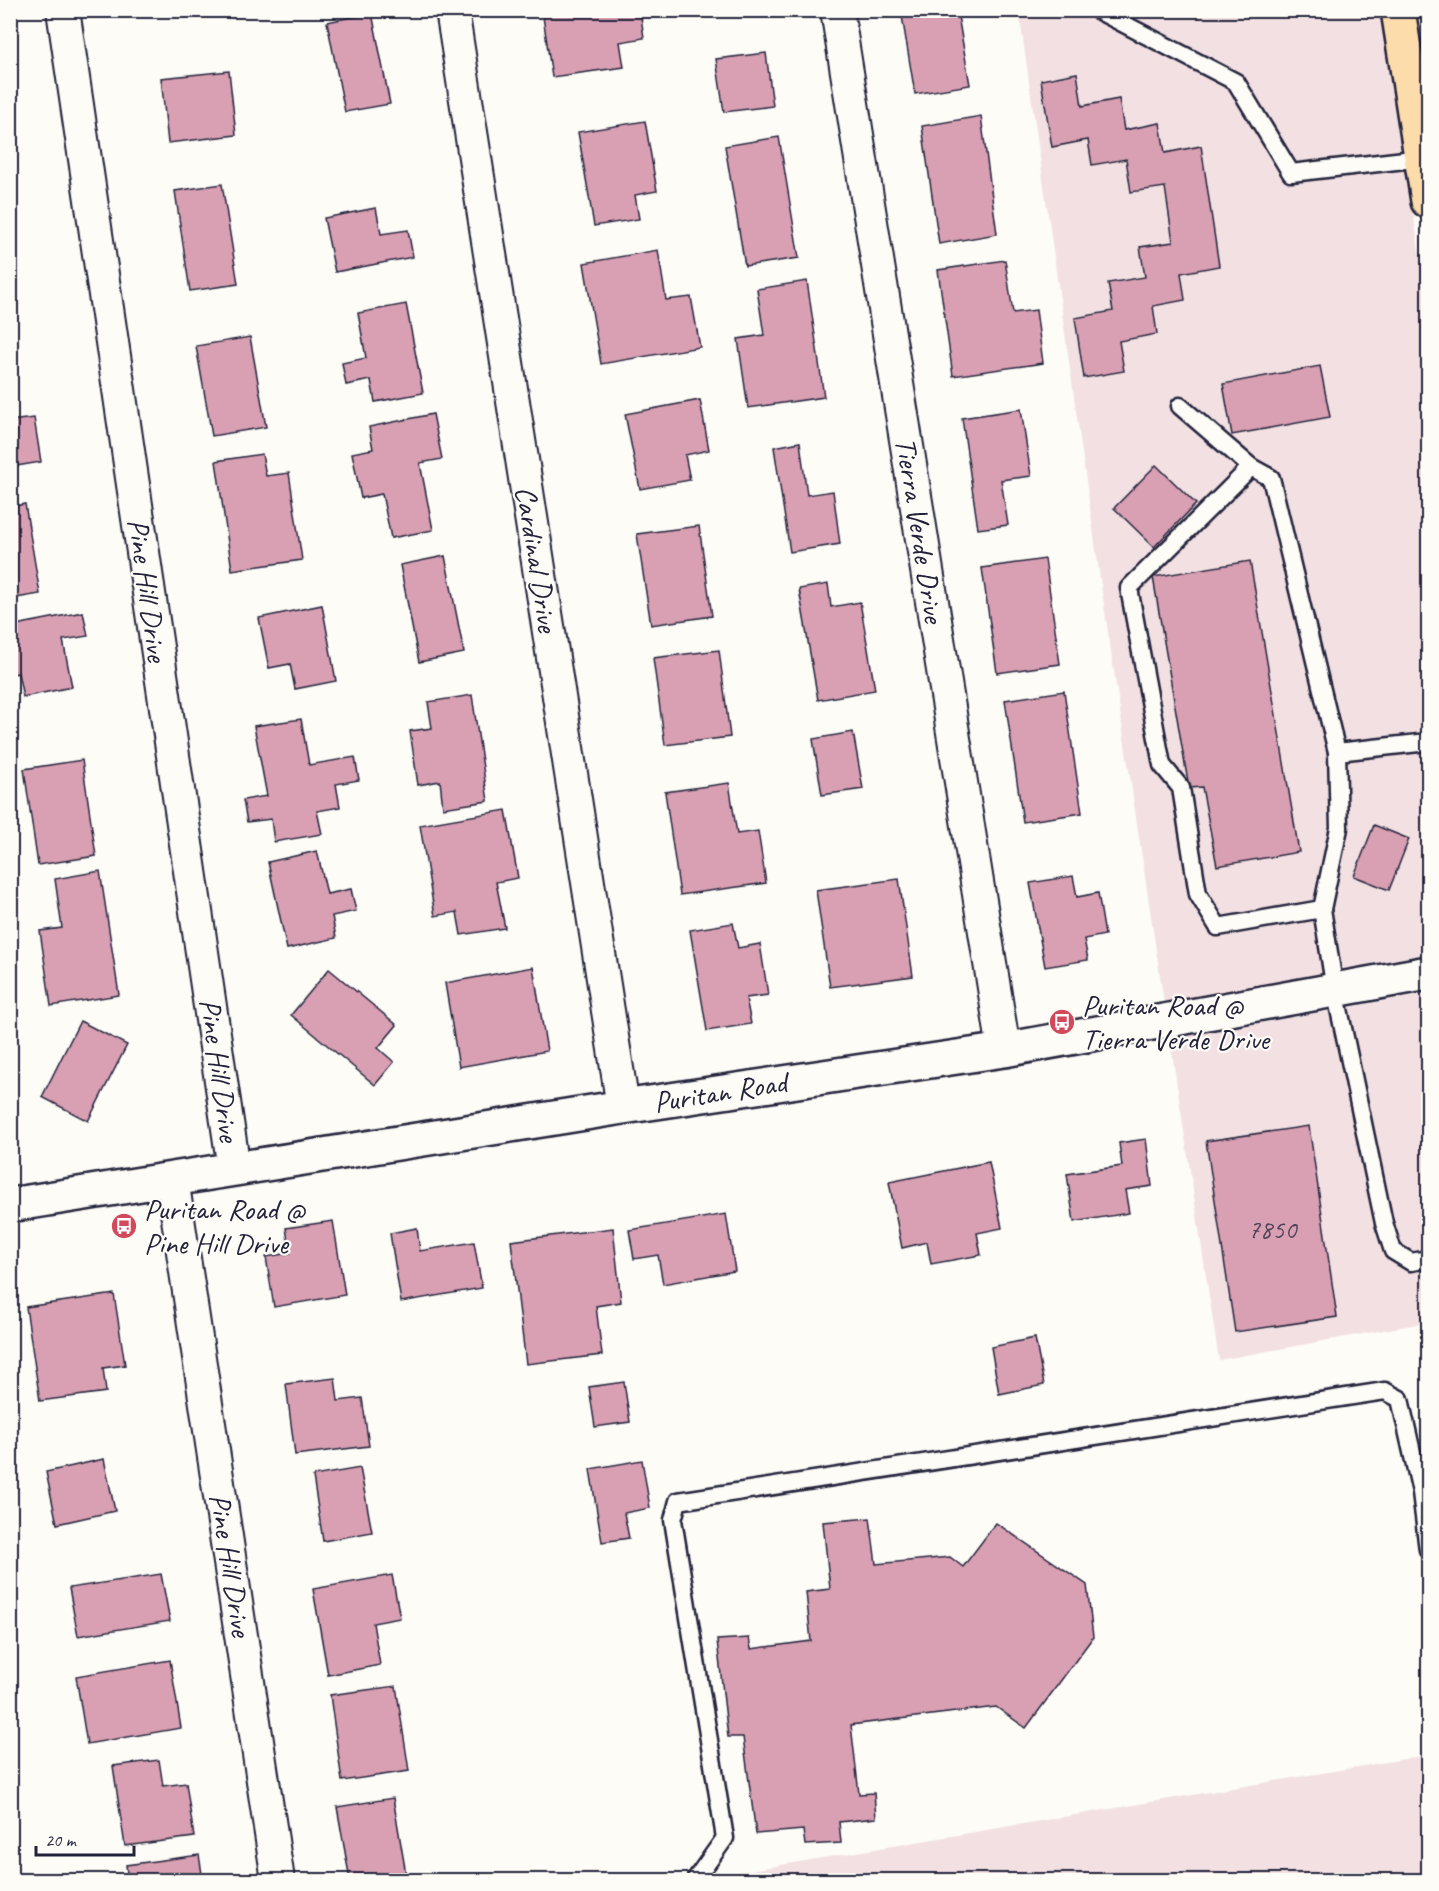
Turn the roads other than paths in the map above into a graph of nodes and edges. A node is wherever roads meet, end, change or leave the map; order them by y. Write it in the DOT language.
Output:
graph roads {
  1 [pos="63,10"];
  2 [pos="452,10"];
  3 [pos="837,10"];
  4 [pos="1096,10"];
  5 [pos="1398,10"];
  6 [pos="1425,157"];
  7 [pos="1428,201"];
  8 [pos="1180,406"];
  9 [pos="1251,466"];
  10 [pos="1428,742"];
  11 [pos="1337,752"];
  12 [pos="1322,909"];
  13 [pos="1428,974"];
  14 [pos="1335,990"];
  15 [pos="1004,1050"];
  16 [pos="623,1107"];
  17 [pos="234,1169"];
  18 [pos="172,1179"];
  19 [pos="10,1205"];
  20 [pos="1428,1259"];
  21 [pos="1428,1550"];
  22 [pos="278,1881"];
  23 [pos="694,1881"];
  1 -- 17 [label="street, Pine Hill Drive"];
  2 -- 16 [label="street, Cardinal Drive"];
  3 -- 15 [label="street, Tierra Verde Drive"];
  4 -- 6 [label="lane"];
  5 -- 6 [label="main road"];
  6 -- 7 [label="main road"];
  8 -- 9 [label="lane"];
  9 -- 11 [label="lane"];
  9 -- 12 [label="lane"];
  10 -- 11 [label="lane"];
  11 -- 12 [label="lane"];
  12 -- 14 [label="lane"];
  13 -- 14 [label="street, Puritan Road"];
  14 -- 15 [label="street, Puritan Road"];
  14 -- 20 [label="lane"];
  15 -- 16 [label="street, Puritan Road"];
  16 -- 17 [label="street, Puritan Road"];
  17 -- 18 [label="street, Puritan Road"];
  18 -- 19 [label="street, Puritan Road"];
  18 -- 22 [label="street, Pine Hill Drive"];
  21 -- 23 [label="lane"];
}
